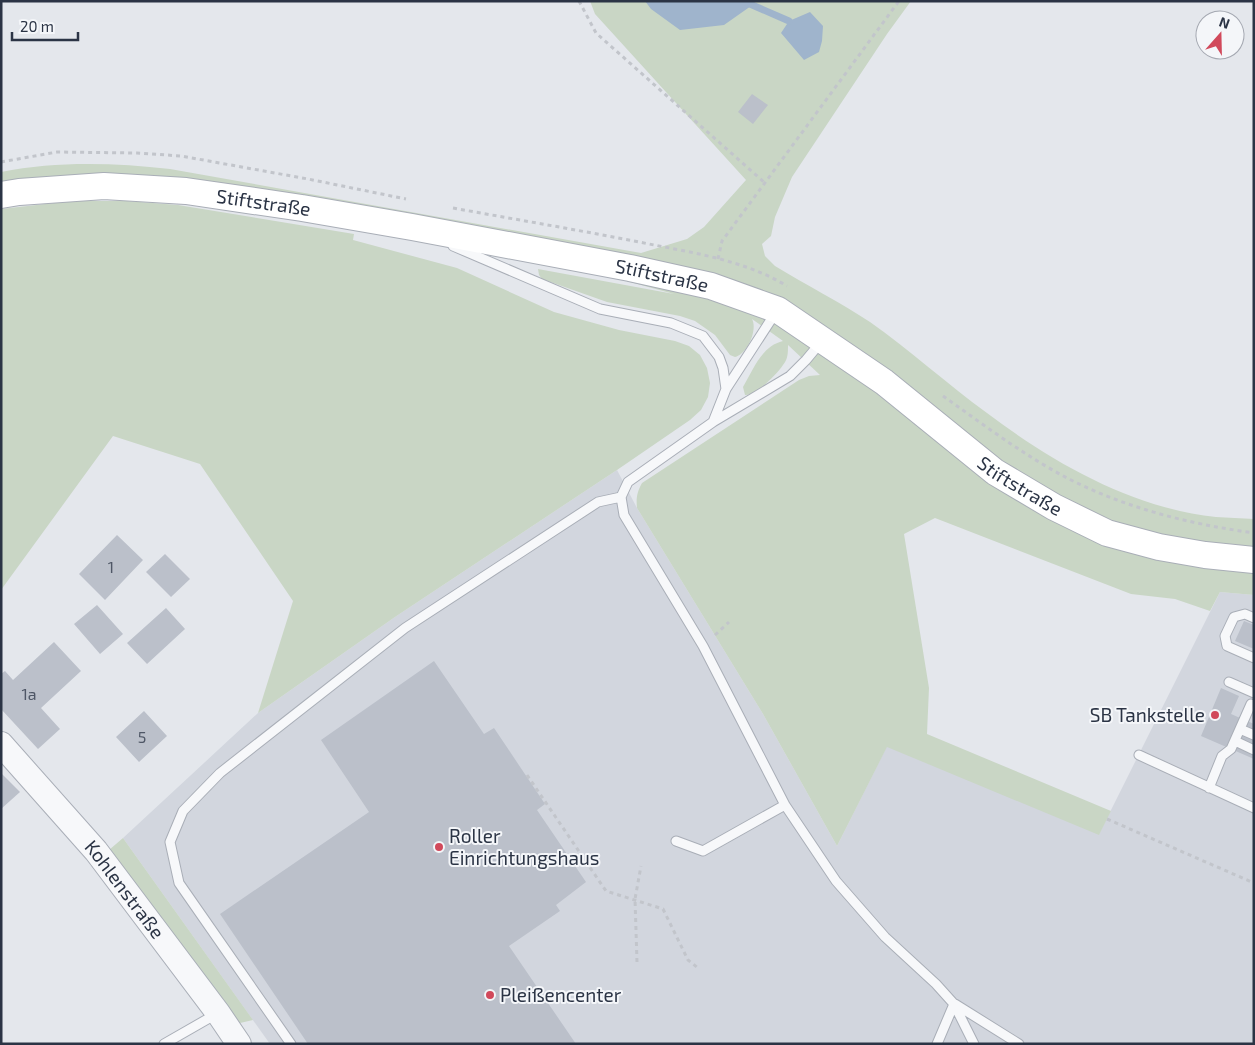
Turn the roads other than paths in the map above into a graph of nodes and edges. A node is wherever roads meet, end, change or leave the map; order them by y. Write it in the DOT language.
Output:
graph roads {
  1 [pos="1,196"];
  2 [pos="412,227"];
  3 [pos="778,310"];
  4 [pos="823,340"];
  5 [pos="726,389"];
  6 [pos="713,422"];
  7 [pos="621,497"];
  8 [pos="1254,560"];
  9 [pos="1254,618"];
  10 [pos="1254,658"];
  11 [pos="1229,682"];
  12 [pos="1254,693"];
  13 [pos="1254,706"];
  14 [pos="1250,718"];
  15 [pos="1240,729"];
  16 [pos="1254,735"];
  17 [pos="1234,741"];
  18 [pos="1,744"];
  19 [pos="1254,750"];
  20 [pos="1139,755"];
  21 [pos="1209,788"];
  22 [pos="785,805"];
  23 [pos="1254,808"];
  24 [pos="676,841"];
  25 [pos="954,1004"];
  26 [pos="218,1012"];
  27 [pos="164,1044"];
  28 [pos="239,1044"];
  29 [pos="291,1044"];
  30 [pos="938,1044"];
  31 [pos="974,1044"];
  32 [pos="1019,1044"];
  1 -- 2 [label="main road, Stiftstraße"];
  2 -- 3 [label="main road, Stiftstraße"];
  2 -- 5 [label="lane"];
  3 -- 4 [label="main road, Stiftstraße"];
  3 -- 5 [label="lane"];
  4 -- 6 [label="lane"];
  4 -- 8 [label="main road, Stiftstraße"];
  5 -- 6 [label="lane"];
  6 -- 7 [label="lane"];
  7 -- 22 [label="lane"];
  7 -- 29 [label="lane"];
  9 -- 10 [label="lane"];
  11 -- 12 [label="lane"];
  13 -- 14 [label="lane"];
  14 -- 15 [label="lane"];
  15 -- 16 [label="lane"];
  15 -- 17 [label="lane"];
  17 -- 19 [label="lane"];
  17 -- 21 [label="lane"];
  18 -- 26 [label="street, Kohlenstraße"];
  20 -- 21 [label="lane"];
  21 -- 23 [label="lane"];
  22 -- 24 [label="lane"];
  22 -- 25 [label="lane"];
  25 -- 30 [label="lane"];
  25 -- 31 [label="lane"];
  25 -- 32 [label="lane"];
  26 -- 27 [label="lane"];
  26 -- 28 [label="street, Kohlenstraße"];
}
